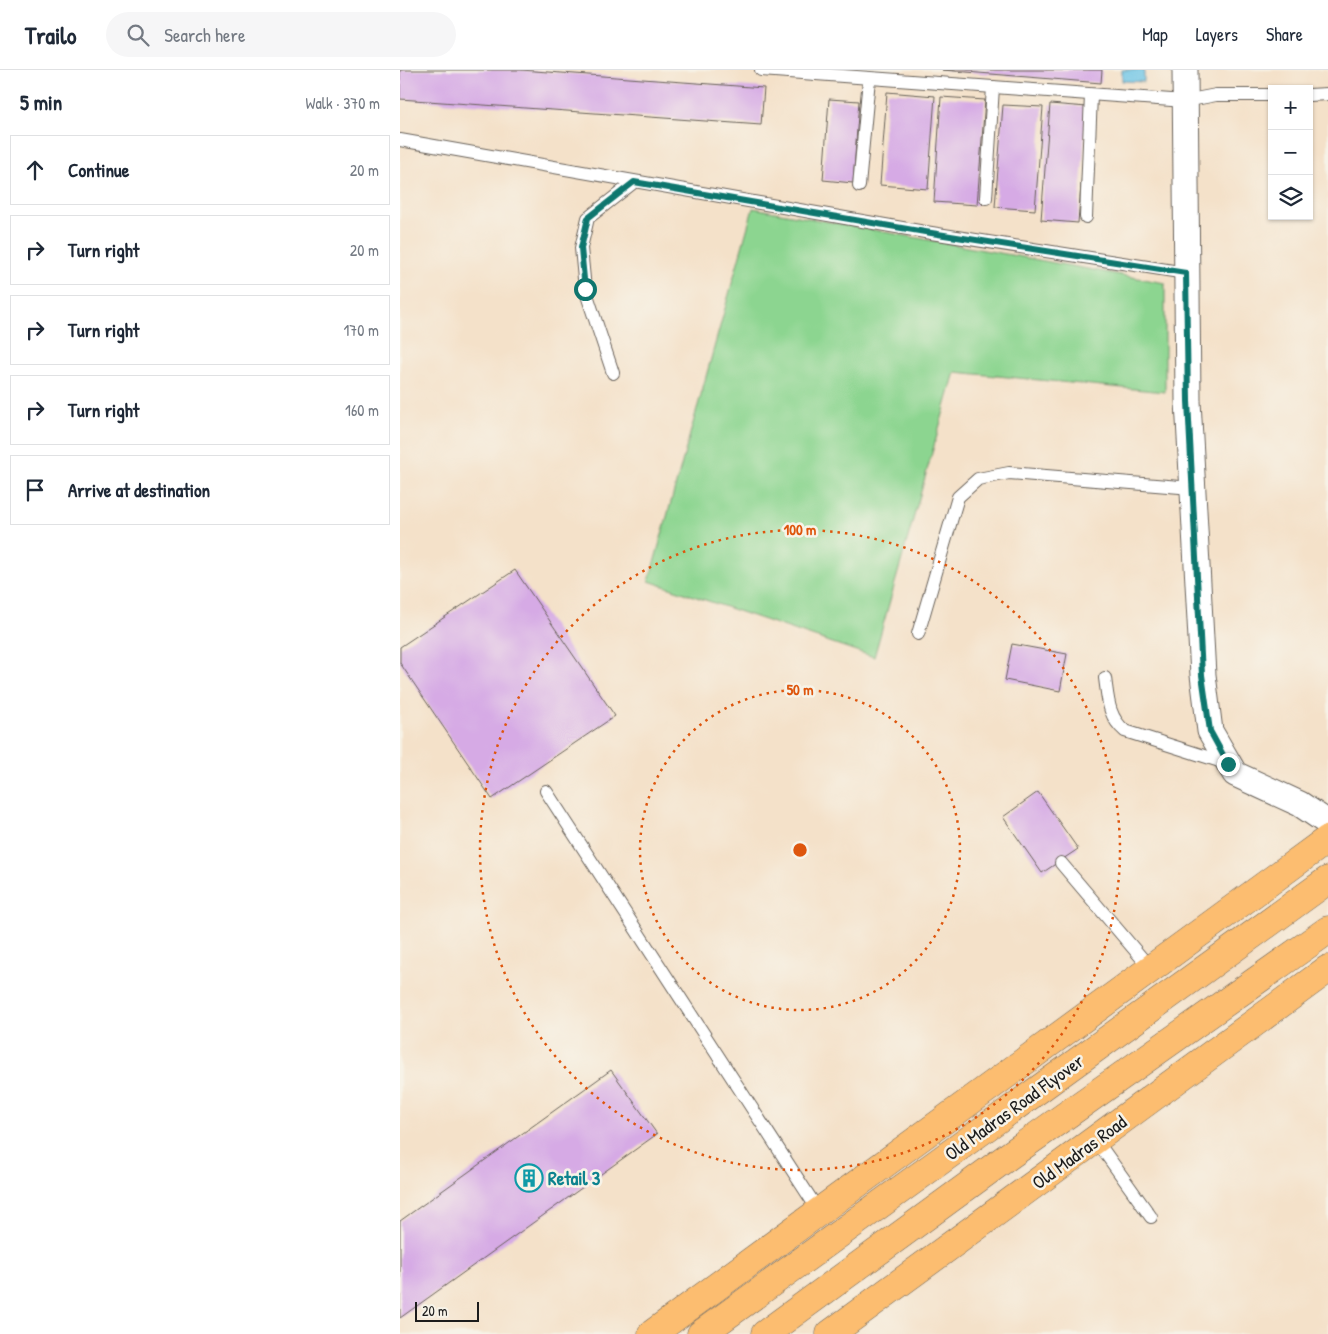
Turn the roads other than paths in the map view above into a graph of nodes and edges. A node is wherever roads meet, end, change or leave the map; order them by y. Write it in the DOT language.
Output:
graph roads {
  1 [pos="761,70"];
  2 [pos="881,70"];
  3 [pos="1185,70"];
  4 [pos="869,79"];
  5 [pos="992,86"];
  6 [pos="1313,94"];
  7 [pos="1328,94"];
  8 [pos="1091,95"];
  9 [pos="1268,95"];
  10 [pos="1185,101"];
  11 [pos="400,140"];
  12 [pos="634,182"];
  13 [pos="858,186"];
  14 [pos="986,198"];
  15 [pos="1086,217"];
  16 [pos="1186,273"];
  17 [pos="614,373"];
  18 [pos="1192,488"];
  19 [pos="918,634"];
  20 [pos="1105,678"];
  21 [pos="1228,764"];
  22 [pos="546,791"];
  23 [pos="1328,823"];
  24 [pos="1328,838"];
  25 [pos="1061,863"];
  26 [pos="1328,880"];
  27 [pos="1328,930"];
  28 [pos="1152,969"];
  29 [pos="1328,969"];
  30 [pos="1096,1140"];
  31 [pos="820,1213"];
  32 [pos="1152,1217"];
  33 [pos="652,1334"];
  34 [pos="701,1334"];
  35 [pos="765,1334"];
  36 [pos="830,1334"];
  1 -- 4 [label="lane"];
  2 -- 4 [label="lane"];
  3 -- 10 [label="street"];
  4 -- 5 [label="lane"];
  4 -- 13 [label="lane"];
  5 -- 8 [label="lane"];
  5 -- 14 [label="lane"];
  6 -- 7 [label="lane"];
  8 -- 10 [label="lane"];
  8 -- 15 [label="lane"];
  9 -- 10 [label="lane"];
  10 -- 16 [label="street"];
  11 -- 12 [label="lane"];
  12 -- 16 [label="lane"];
  12 -- 17 [label="lane"];
  16 -- 18 [label="street"];
  18 -- 19 [label="lane"];
  18 -- 21 [label="street"];
  20 -- 21 [label="lane"];
  21 -- 23 [label="street"];
  22 -- 31 [label="lane"];
  24 -- 28 [label="main road"];
  25 -- 28 [label="lane"];
  26 -- 34 [label="main road, Old Madras Road Flyover"];
  27 -- 35 [label="main road, Old Madras Road Flyover"];
  28 -- 31 [label="main road"];
  29 -- 30 [label="main road, Old Madras Road"];
  30 -- 32 [label="lane"];
  30 -- 36 [label="main road, Old Madras Road"];
  31 -- 33 [label="main road"];
}
